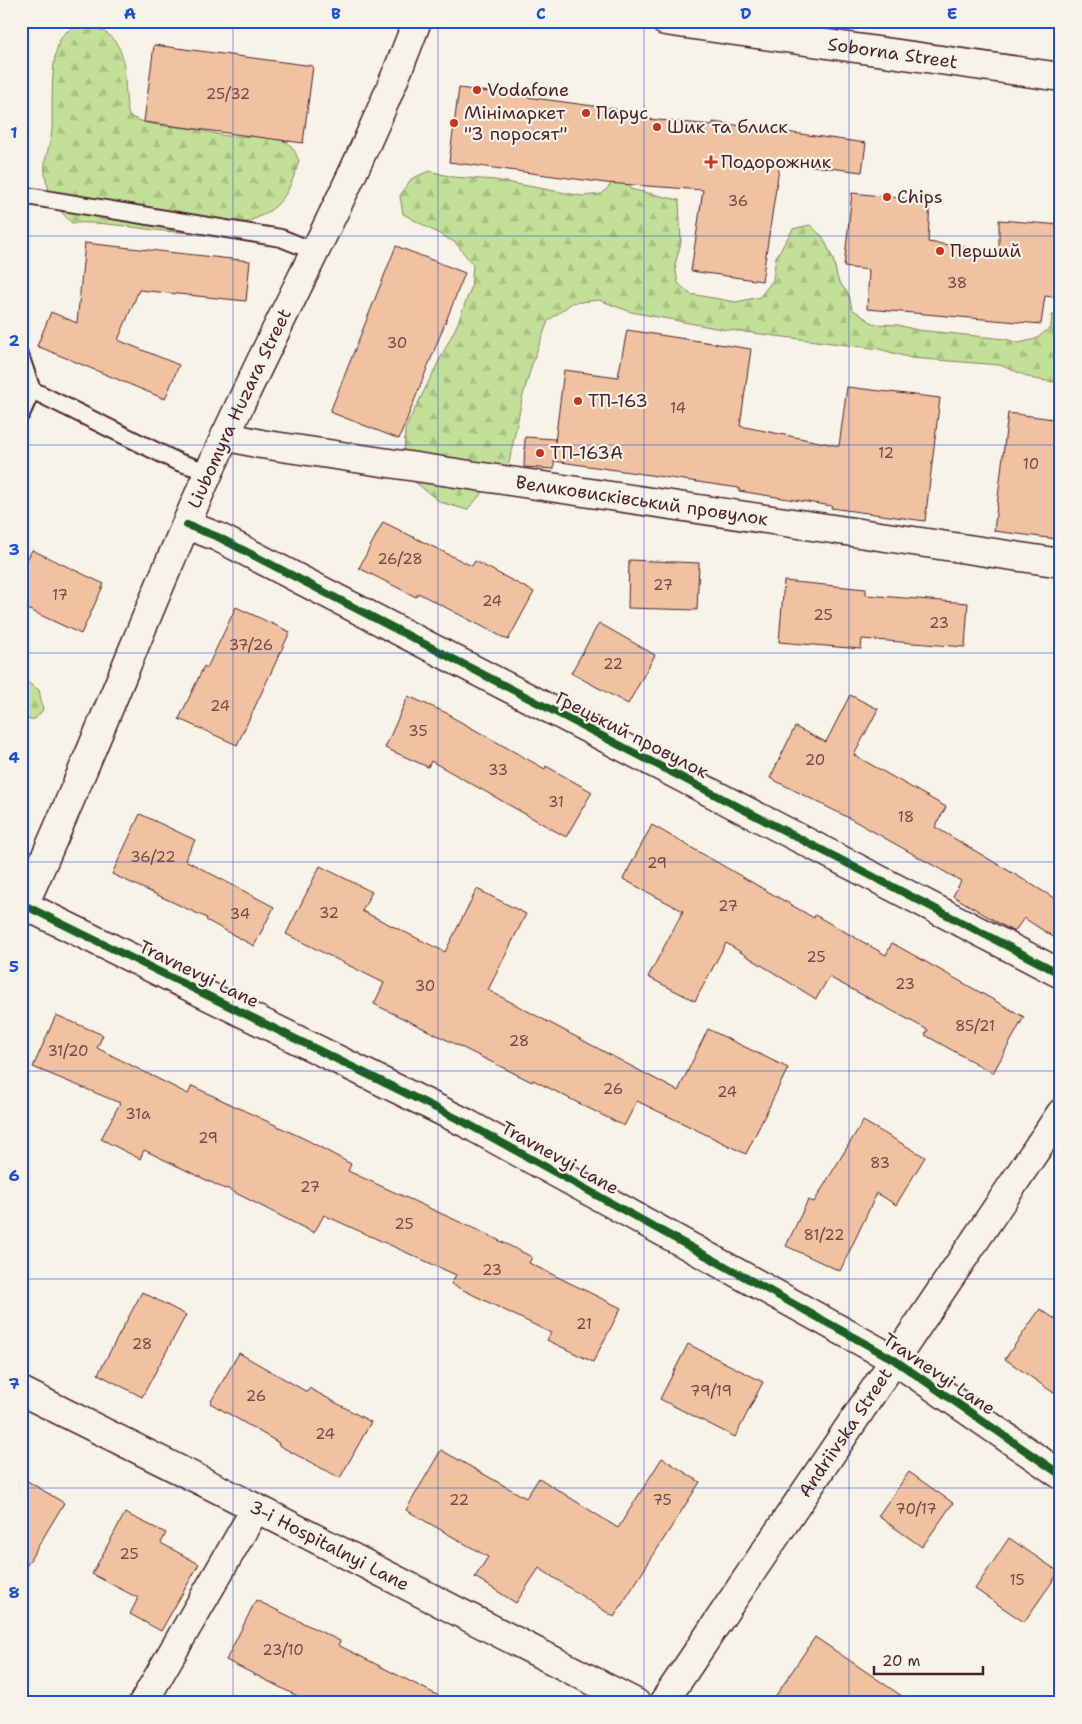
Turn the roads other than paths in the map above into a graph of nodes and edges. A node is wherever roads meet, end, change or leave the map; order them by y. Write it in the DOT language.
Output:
graph roads {
  1 [pos="417,21"];
  2 [pos="665,21"];
  3 [pos="1061,77"];
  4 [pos="21,195"];
  5 [pos="316,252"];
  6 [pos="21,358"];
  7 [pos="32,390"];
  8 [pos="21,414"];
  9 [pos="225,436"];
  10 [pos="209,472"];
  11 [pos="187,525"];
  12 [pos="1061,563"];
  13 [pos="22,907"];
  14 [pos="1061,974"];
  15 [pos="1061,1113"];
  16 [pos="893,1359"];
  17 [pos="21,1391"];
  18 [pos="1061,1475"];
  19 [pos="256,1508"];
  20 [pos="143,1703"];
  21 [pos="636,1703"];
  22 [pos="663,1703"];
  1 -- 5 [label="street, Liubomyra Huzara Street"];
  2 -- 3 [label="street, Soborna Street"];
  4 -- 5 [label="lane"];
  5 -- 9 [label="street, Liubomyra Huzara Street"];
  6 -- 7 [label="lane"];
  7 -- 8 [label="lane"];
  7 -- 10 [label="lane"];
  9 -- 10 [label="street, Liubomyra Huzara Street"];
  9 -- 12 [label="street, Великовисківський провулок"];
  10 -- 11 [label="street, Liubomyra Huzara Street"];
  11 -- 13 [label="street, Liubomyra Huzara Street"];
  11 -- 14 [label="street, Грецький провулок"];
  13 -- 16 [label="street, Travnevyi Lane"];
  15 -- 16 [label="street, Andriivska Street"];
  16 -- 18 [label="street, Travnevyi Lane"];
  16 -- 22 [label="street, Andriivska Street"];
  17 -- 19 [label="street, 3-i Hospitalnyi Lane"];
  19 -- 20 [label="street"];
  19 -- 21 [label="street, 3-i Hospitalnyi Lane"];
}
